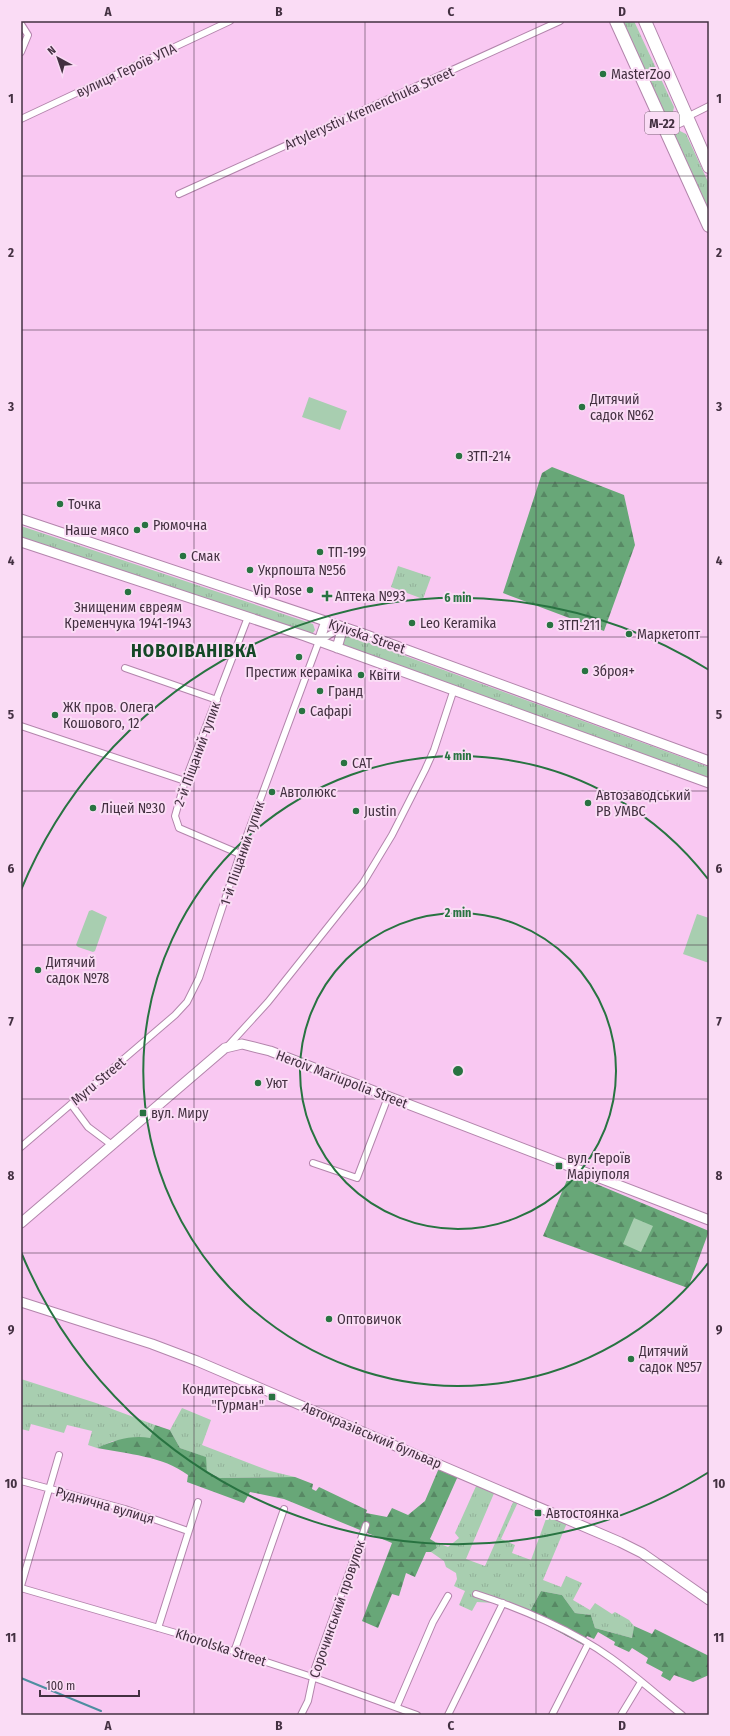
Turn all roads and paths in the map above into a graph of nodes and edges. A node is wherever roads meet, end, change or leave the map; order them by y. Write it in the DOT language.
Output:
graph roads {
  1 [pos="230,21"];
  2 [pos="560,21"];
  3 [pos="616,21"];
  4 [pos="645,21"];
  5 [pos="21,24"];
  6 [pos="21,52"];
  7 [pos="709,106"];
  8 [pos="687,117"];
  9 [pos="21,119"];
  10 [pos="664,128"];
  11 [pos="709,167"];
  12 [pos="179,194"];
  13 [pos="709,226"];
  14 [pos="21,519"];
  15 [pos="21,542"];
  16 [pos="248,617"];
  17 [pos="326,621"];
  18 [pos="344,627"];
  19 [pos="319,641"];
  20 [pos="336,648"];
  21 [pos="125,668"];
  22 [pos="454,689"];
  23 [pos="217,700"];
  24 [pos="21,726"];
  25 [pos="709,761"];
  26 [pos="185,781"];
  27 [pos="709,783"];
  28 [pos="240,854"];
  29 [pos="175,1016"];
  30 [pos="226,1048"];
  31 [pos="388,1097"];
  32 [pos="71,1104"];
  33 [pos="112,1145"];
  34 [pos="21,1147"];
  35 [pos="313,1163"];
  36 [pos="709,1220"];
  37 [pos="21,1223"];
  38 [pos="21,1302"];
  39 [pos="59,1455"];
  40 [pos="21,1481"];
  41 [pos="50,1490"];
  42 [pos="198,1502"];
  43 [pos="284,1509"];
  44 [pos="366,1525"];
  45 [pos="188,1531"];
  46 [pos="21,1587"];
  47 [pos="476,1594"];
  48 [pos="448,1596"];
  49 [pos="709,1600"];
  50 [pos="503,1602"];
  51 [pos="158,1628"];
  52 [pos="588,1644"];
  53 [pos="234,1652"];
  54 [pos="312,1677"];
  55 [pos="641,1682"];
  56 [pos="397,1706"];
  57 [pos="300,1715"];
  58 [pos="417,1715"];
  59 [pos="448,1715"];
  60 [pos="552,1715"];
  61 [pos="621,1715"];
  62 [pos="682,1715"];
  1 -- 9 [label="street, вулиця Героїв УПА"];
  2 -- 12 [label="street, Artylerystiv Kremenchuka Street"];
  3 -- 10 [label="highway, М-22"];
  4 -- 8 [label="highway, М-22"];
  5 -- 6 [label="street"];
  7 -- 8 [label="street"];
  8 -- 10 [label="highway"];
  8 -- 11 [label="highway, М-22"];
  10 -- 13 [label="highway, М-22"];
  14 -- 17 [label="street, Kyivska Street"];
  15 -- 16 [label="street, Kyivska Street"];
  16 -- 19 [label="street, Kyivska Street"];
  16 -- 23 [label="street, 2-й Піщаний тупик"];
  17 -- 18 [label="street, Kyivska Street"];
  17 -- 19 [label="street"];
  18 -- 19 [label="street"];
  18 -- 20 [label="street"];
  18 -- 25 [label="street, Kyivska Street"];
  19 -- 20 [label="street, Kyivska Street"];
  19 -- 28 [label="street, 1-й Піщаний тупик"];
  20 -- 22 [label="street, Kyivska Street"];
  21 -- 23 [label="street"];
  22 -- 27 [label="street, Kyivska Street"];
  22 -- 30 [label="street"];
  23 -- 26 [label="street, 2-й Піщаний тупик"];
  24 -- 26 [label="street"];
  26 -- 28 [label="street, 2-й Піщаний тупик"];
  28 -- 29 [label="street, 1-й Піщаний тупик"];
  29 -- 32 [label="street, Myru Street"];
  30 -- 31 [label="street, Heroiv Mariupolia Street"];
  30 -- 33 [label="street"];
  31 -- 35 [label="street"];
  31 -- 36 [label="street, Heroiv Mariupolia Street"];
  32 -- 33 [label="street"];
  32 -- 34 [label="street, Myru Street"];
  33 -- 37 [label="street"];
  38 -- 49 [label="street, Автокразівський бульвар"];
  39 -- 41 [label="street"];
  40 -- 41 [label="street, Руднична вулиця"];
  41 -- 45 [label="street, Руднична вулиця"];
  41 -- 46 [label="street"];
  42 -- 45 [label="street"];
  43 -- 53 [label="street"];
  44 -- 54 [label="street, Сорочинський провулок"];
  45 -- 51 [label="street"];
  46 -- 51 [label="street, Khorolska Street"];
  47 -- 50 [label="street"];
  48 -- 56 [label="street"];
  50 -- 52 [label="street"];
  50 -- 59 [label="street"];
  51 -- 53 [label="street, Khorolska Street"];
  52 -- 55 [label="street"];
  52 -- 60 [label="street"];
  53 -- 54 [label="street, Khorolska Street"];
  54 -- 56 [label="street, Khorolska Street"];
  54 -- 57 [label="street, Сорочинський провулок"];
  55 -- 61 [label="street"];
  55 -- 62 [label="street"];
  56 -- 58 [label="street, Khorolska Street"];
}
